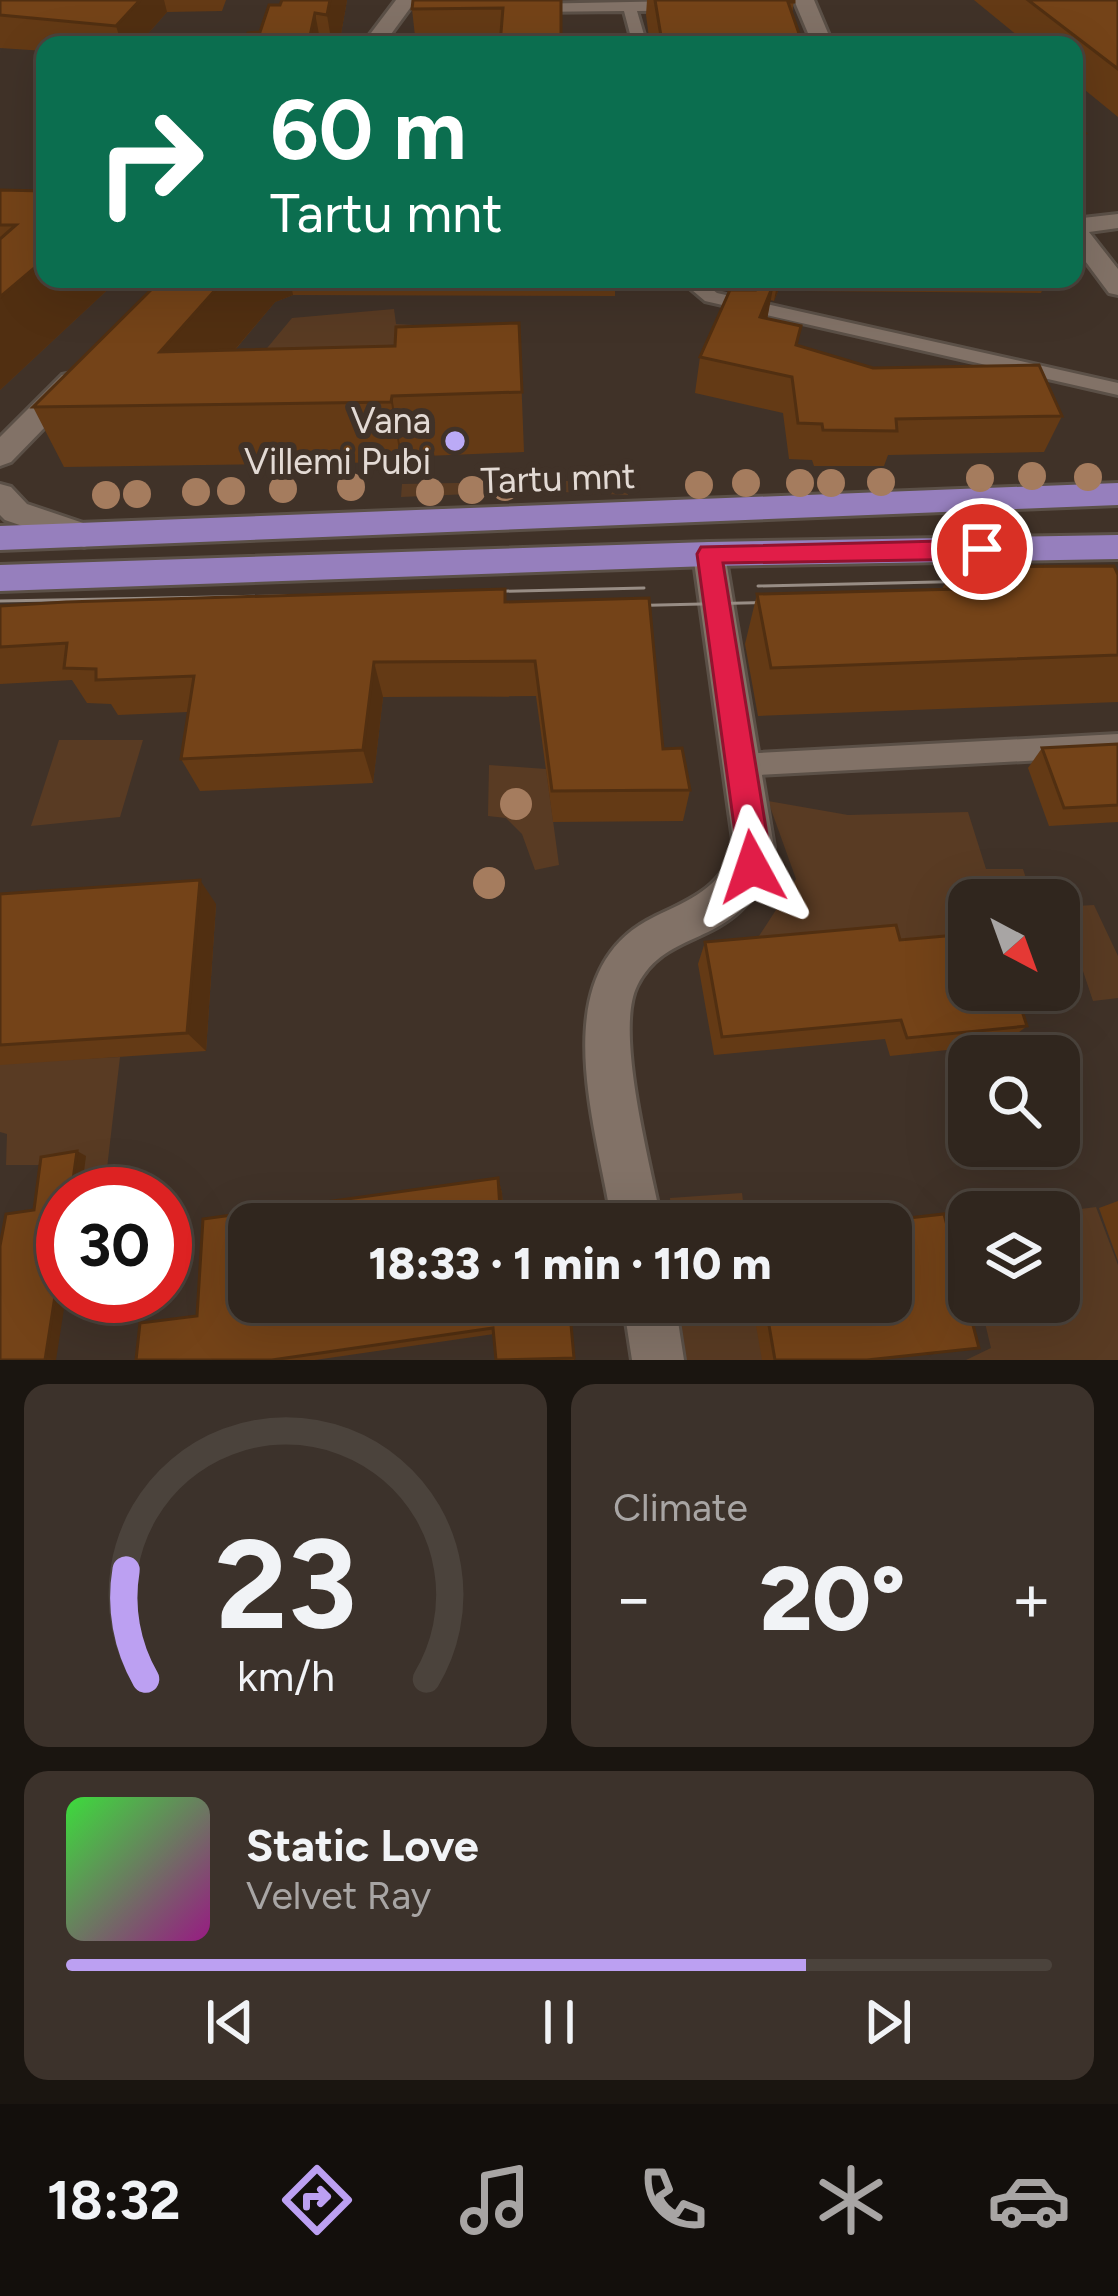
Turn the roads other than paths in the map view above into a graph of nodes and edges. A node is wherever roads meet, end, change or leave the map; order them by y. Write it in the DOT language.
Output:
graph roads {
  1 [pos="735,0"];
  2 [pos="805,0"];
  3 [pos="407,6"];
  4 [pos="502,8"];
  5 [pos="630,8"];
  6 [pos="380,36"];
  7 [pos="638,36"];
  8 [pos="819,36"];
  9 [pos="1118,221"];
  10 [pos="1083,227"];
  11 [pos="1083,240"];
  12 [pos="1118,287"];
  13 [pos="700,288"];
  14 [pos="101,354"];
  15 [pos="1118,389"];
  16 [pos="0,454"];
  17 [pos="1118,494"];
  18 [pos="0,495"];
  19 [pos="84,535"];
  20 [pos="0,538"];
  21 [pos="1118,547"];
  22 [pos="710,554"];
  23 [pos="0,578"];
  24 [pos="1118,746"];
  25 [pos="740,765"];
  26 [pos="634,1203"];
  27 [pos="652,1323"];
  28 [pos="658,1360"];
  1 -- 5 [label="lane"];
  2 -- 8 [label="street"];
  3 -- 6 [label="street"];
  4 -- 5 [label="lane"];
  5 -- 7 [label="lane"];
  9 -- 10 [label="street"];
  11 -- 12 [label="street"];
  13 -- 15 [label="lane"];
  14 -- 16 [label="street"];
  17 -- 19 [label="main road, Tartu mnt"];
  18 -- 19 [label="street"];
  19 -- 20 [label="main road, Tartu mnt"];
  21 -- 22 [label="main road"];
  22 -- 23 [label="main road"];
  22 -- 25 [label="street"];
  24 -- 25 [label="lane"];
  25 -- 26 [label="street"];
  27 -- 28 [label="street"];
}
